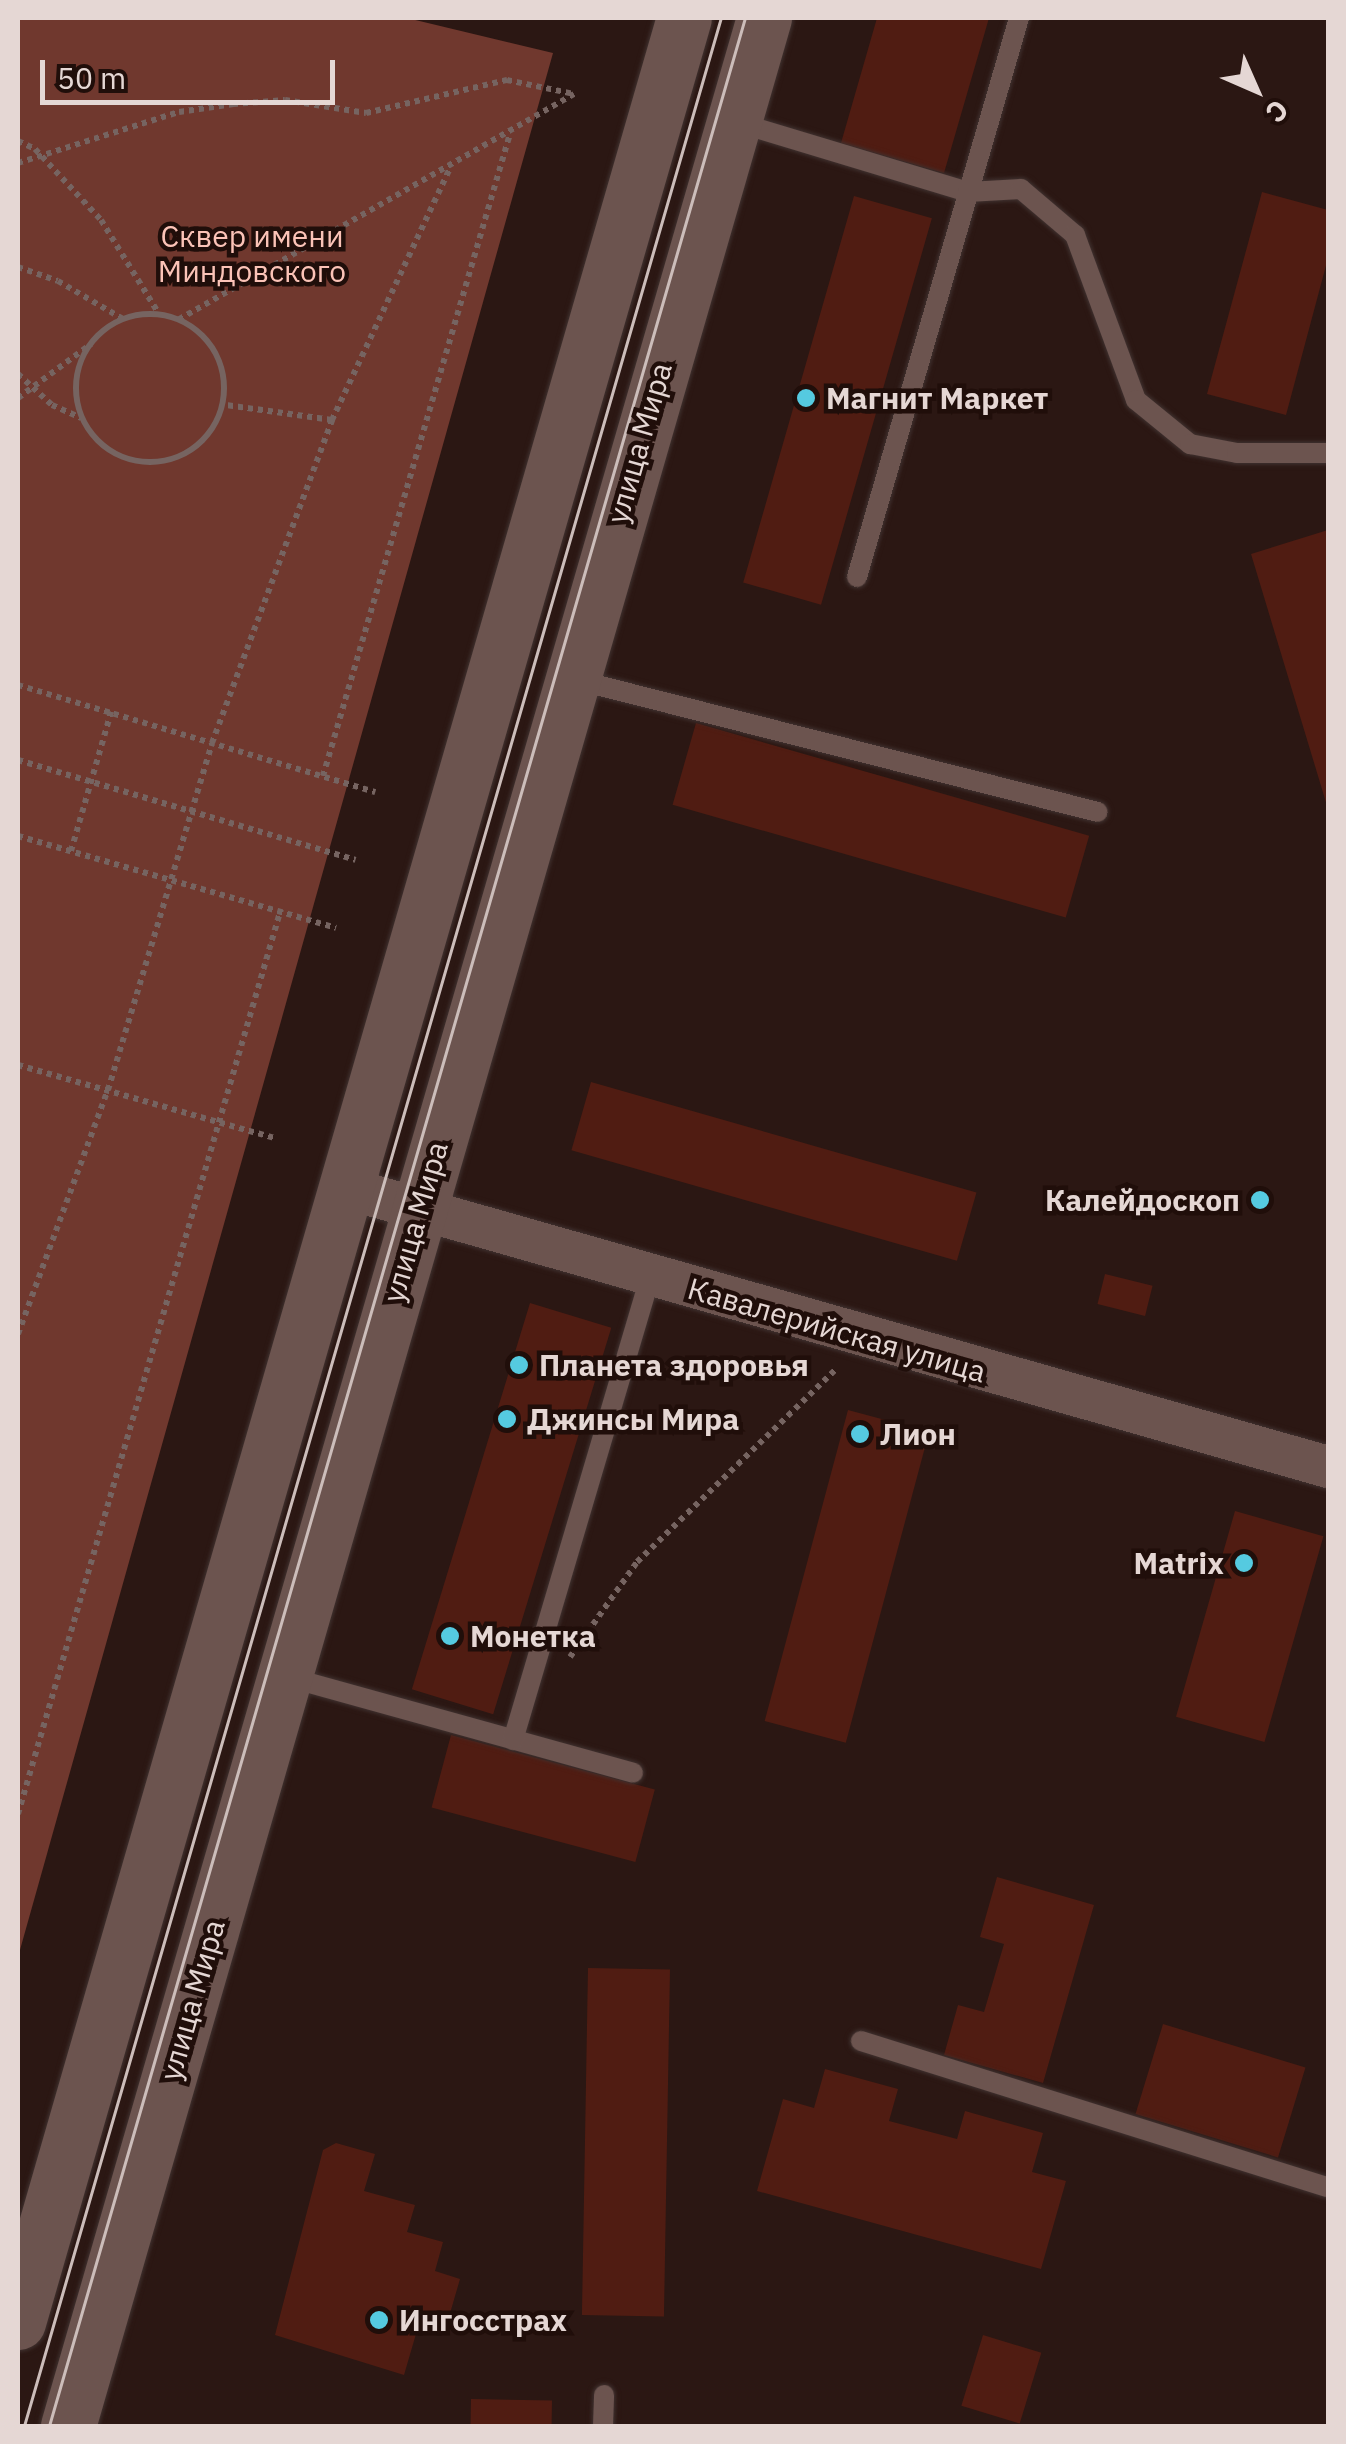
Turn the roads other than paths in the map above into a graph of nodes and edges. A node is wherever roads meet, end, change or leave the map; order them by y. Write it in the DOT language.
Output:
graph roads {
  1 [pos="684,18"];
  2 [pos="764,18"];
  3 [pos="1019,18"];
  4 [pos="734,122"];
  5 [pos="968,192"];
  6 [pos="1328,452"];
  7 [pos="857,578"];
  8 [pos="570,678"];
  9 [pos="1098,812"];
  10 [pos="346,1188"];
  11 [pos="420,1209"];
  12 [pos="650,1278"];
  13 [pos="1328,1467"];
  14 [pos="286,1676"];
  15 [pos="512,1740"];
  16 [pos="632,1773"];
  17 [pos="861,2041"];
  18 [pos="1328,2187"];
  19 [pos="18,2322"];
  20 [pos="604,2395"];
  21 [pos="68,2426"];
  22 [pos="602,2426"];
  1 -- 10 [label="main road"];
  2 -- 4 [label="main road, улица Мира"];
  3 -- 5 [label="lane"];
  4 -- 5 [label="lane"];
  4 -- 8 [label="main road, улица Мира"];
  5 -- 6 [label="lane"];
  5 -- 7 [label="lane"];
  8 -- 9 [label="lane"];
  8 -- 11 [label="main road, улица Мира"];
  10 -- 11 [label="street, Кавалерийская улица"];
  10 -- 19 [label="main road"];
  11 -- 12 [label="street, Кавалерийская улица"];
  11 -- 14 [label="main road, улица Мира"];
  12 -- 13 [label="street, Кавалерийская улица"];
  12 -- 15 [label="lane"];
  14 -- 15 [label="lane"];
  14 -- 21 [label="main road, улица Мира"];
  15 -- 16 [label="lane"];
  17 -- 18 [label="lane"];
  20 -- 22 [label="lane"];
}
